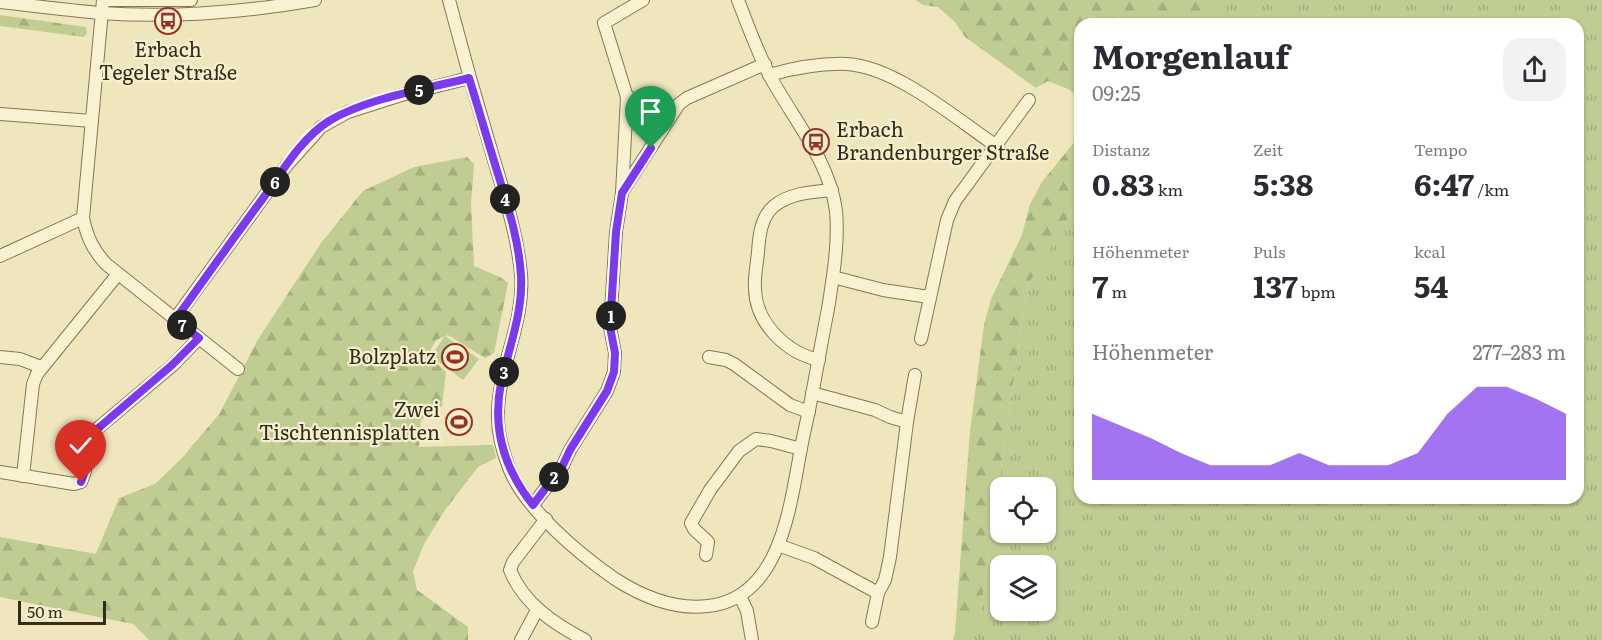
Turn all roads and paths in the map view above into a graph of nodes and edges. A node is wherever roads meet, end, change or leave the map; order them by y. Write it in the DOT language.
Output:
graph roads {
  1 [pos="104,0"];
  2 [pos="191,0"];
  3 [pos="315,0"];
  4 [pos="449,0"];
  5 [pos="643,0"];
  6 [pos="738,0"];
  7 [pos="0,2"];
  8 [pos="102,13"];
  9 [pos="767,70"];
  10 [pos="469,78"];
  11 [pos="627,97"];
  12 [pos="1029,100"];
  13 [pos="672,112"];
  14 [pos="0,114"];
  15 [pos="92,121"];
  16 [pos="995,145"];
  17 [pos="832,190"];
  18 [pos="622,193"];
  19 [pos="83,218"];
  20 [pos="0,256"];
  21 [pos="118,274"];
  22 [pos="833,277"];
  23 [pos="929,297"];
  24 [pos="175,320"];
  25 [pos="199,338"];
  26 [pos="921,339"];
  27 [pos="0,357"];
  28 [pos="710,357"];
  29 [pos="819,360"];
  30 [pos="41,367"];
  31 [pos="238,369"];
  32 [pos="915,375"];
  33 [pos="812,393"];
  34 [pos="809,412"];
  35 [pos="907,422"];
  36 [pos="801,449"];
  37 [pos="0,472"];
  38 [pos="23,476"];
  39 [pos="533,505"];
  40 [pos="546,519"];
  41 [pos="778,545"];
  42 [pos="706,555"];
  43 [pos="878,593"];
  44 [pos="740,596"];
  45 [pos="537,610"];
  46 [pos="872,622"];
  47 [pos="521,640"];
  48 [pos="585,640"];
  49 [pos="752,640"];
  1 -- 2 [label="street"];
  1 -- 8 [label="street"];
  3 -- 8 [label="street"];
  4 -- 10 [label="street"];
  5 -- 11 [label="street"];
  6 -- 9 [label="street"];
  7 -- 8 [label="street"];
  8 -- 15 [label="street"];
  9 -- 13 [label="street"];
  9 -- 16 [label="street"];
  9 -- 17 [label="street"];
  10 -- 24 [label="street"];
  10 -- 39 [label="street"];
  11 -- 13 [label="street"];
  11 -- 18 [label="street"];
  12 -- 16 [label="street"];
  13 -- 18 [label="street"];
  14 -- 15 [label="street"];
  15 -- 19 [label="street"];
  16 -- 23 [label="street"];
  17 -- 22 [label="street"];
  17 -- 29 [label="street"];
  18 -- 39 [label="street"];
  19 -- 20 [label="street"];
  19 -- 21 [label="street"];
  21 -- 24 [label="street"];
  21 -- 30 [label="street"];
  22 -- 23 [label="street"];
  22 -- 29 [label="street"];
  23 -- 26 [label="street"];
  24 -- 25 [label="street"];
  25 -- 31 [label="street"];
  25 -- 38 [label="street"];
  27 -- 30 [label="street"];
  28 -- 34 [label="street"];
  29 -- 33 [label="street"];
  30 -- 38 [label="street"];
  32 -- 35 [label="street"];
  33 -- 34 [label="street"];
  33 -- 35 [label="street"];
  34 -- 36 [label="street"];
  35 -- 43 [label="street"];
  36 -- 41 [label="street"];
  36 -- 42 [label="street"];
  37 -- 38 [label="street"];
  39 -- 40 [label="street"];
  40 -- 44 [label="street"];
  40 -- 45 [label="street"];
  41 -- 43 [label="street"];
  41 -- 44 [label="street"];
  43 -- 46 [label="street"];
  44 -- 49 [label="street"];
  45 -- 47 [label="street"];
  45 -- 48 [label="street"];
}
